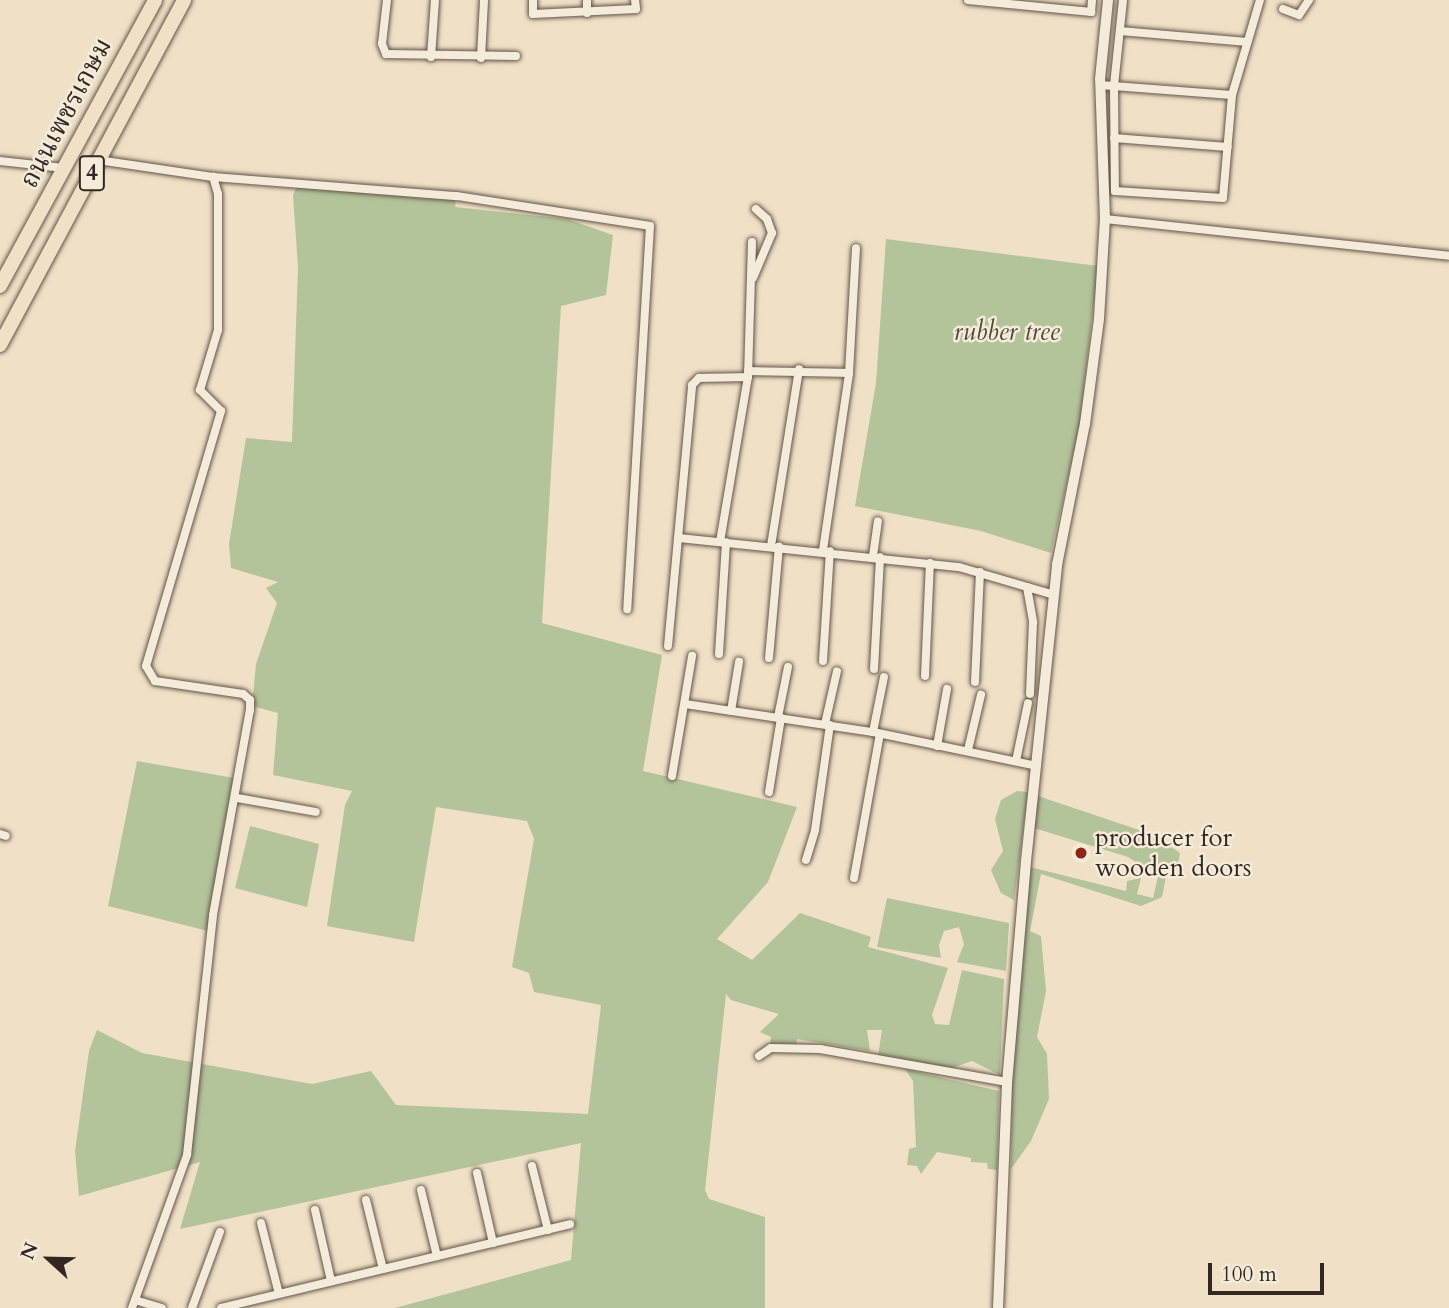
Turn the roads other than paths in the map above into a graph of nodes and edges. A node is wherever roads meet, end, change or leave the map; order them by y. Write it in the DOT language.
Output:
graph roads {
  1 [pos="155,0"];
  2 [pos="184,0"];
  3 [pos="387,0"];
  4 [pos="435,0"];
  5 [pos="484,0"];
  6 [pos="533,0"];
  7 [pos="587,0"];
  8 [pos="635,0"];
  9 [pos="968,0"];
  10 [pos="1092,0"];
  11 [pos="1108,0"];
  12 [pos="1123,0"];
  13 [pos="1260,0"];
  14 [pos="1309,0"];
  15 [pos="1283,9"];
  16 [pos="587,13"];
  17 [pos="1120,31"];
  18 [pos="1248,42"];
  19 [pos="516,56"];
  20 [pos="431,57"];
  21 [pos="481,58"];
  22 [pos="1100,85"];
  23 [pos="1114,86"];
  24 [pos="1233,95"];
  25 [pos="1114,138"];
  26 [pos="1228,147"];
  27 [pos="99,160"];
  28 [pos="0,161"];
  29 [pos="64,168"];
  30 [pos="213,177"];
  31 [pos="756,209"];
  32 [pos="1105,219"];
  33 [pos="752,242"];
  34 [pos="856,248"];
  35 [pos="1449,256"];
  36 [pos="751,284"];
  37 [pos="0,286"];
  38 [pos="0,345"];
  39 [pos="799,369"];
  40 [pos="849,373"];
  41 [pos="748,374"];
  42 [pos="878,521"];
  43 [pos="678,538"];
  44 [pos="723,542"];
  45 [pos="775,546"];
  46 [pos="827,550"];
  47 [pos="876,557"];
  48 [pos="930,563"];
  49 [pos="980,572"];
  50 [pos="1027,587"];
  51 [pos="1054,595"];
  52 [pos="627,609"];
  53 [pos="668,646"];
  54 [pos="719,654"];
  55 [pos="692,656"];
  56 [pos="769,658"];
  57 [pos="823,661"];
  58 [pos="739,662"];
  59 [pos="788,667"];
  60 [pos="874,669"];
  61 [pos="837,671"];
  62 [pos="925,676"];
  63 [pos="884,677"];
  64 [pos="975,682"];
  65 [pos="947,689"];
  66 [pos="981,695"];
  67 [pos="685,704"];
  68 [pos="731,711"];
  69 [pos="780,718"];
  70 [pos="827,725"];
  71 [pos="876,733"];
  72 [pos="937,746"];
  73 [pos="968,750"];
  74 [pos="1016,761"];
  75 [pos="1037,766"];
  76 [pos="672,776"];
  77 [pos="769,792"];
  78 [pos="237,798"];
  79 [pos="316,812"];
  80 [pos="806,860"];
  81 [pos="855,878"];
  82 [pos="759,1056"];
  83 [pos="1007,1082"];
  84 [pos="532,1166"];
  85 [pos="477,1173"];
  86 [pos="421,1190"];
  87 [pos="366,1200"];
  88 [pos="315,1210"];
  89 [pos="261,1223"];
  90 [pos="570,1224"];
  91 [pos="548,1230"];
  92 [pos="220,1231"];
  93 [pos="493,1243"];
  94 [pos="437,1256"];
  95 [pos="383,1269"];
  96 [pos="331,1281"];
  97 [pos="279,1294"];
  98 [pos="134,1304"];
  99 [pos="162,1308"];
  100 [pos="192,1308"];
  101 [pos="221,1308"];
  102 [pos="998,1308"];
  1 -- 29 [label="highway, ถนนเพชรเกษม / 4"];
  2 -- 27 [label="highway, ถนนเพชรเกษม / 4"];
  3 -- 20 [label="street"];
  4 -- 20 [label="street"];
  5 -- 21 [label="street"];
  6 -- 16 [label="street"];
  7 -- 16 [label="street"];
  8 -- 16 [label="street"];
  9 -- 10 [label="street"];
  11 -- 22 [label="street"];
  12 -- 17 [label="street"];
  13 -- 18 [label="street"];
  14 -- 15 [label="street"];
  17 -- 18 [label="street"];
  17 -- 23 [label="street"];
  18 -- 24 [label="street"];
  19 -- 21 [label="street"];
  20 -- 21 [label="street"];
  22 -- 23 [label="street"];
  22 -- 32 [label="street"];
  23 -- 24 [label="street"];
  23 -- 25 [label="street"];
  24 -- 26 [label="street"];
  25 -- 26 [label="street"];
  25 -- 26 [label="street"];
  27 -- 30 [label="street"];
  27 -- 38 [label="highway, ถนนเพชรเกษม / 4"];
  28 -- 29 [label="street"];
  29 -- 37 [label="highway, ถนนเพชรเกษม / 4"];
  30 -- 52 [label="street"];
  30 -- 78 [label="street"];
  31 -- 36 [label="street"];
  32 -- 35 [label="street"];
  32 -- 51 [label="street"];
  33 -- 36 [label="street"];
  34 -- 40 [label="street"];
  36 -- 41 [label="street"];
  39 -- 40 [label="street"];
  39 -- 41 [label="street"];
  39 -- 45 [label="street"];
  40 -- 46 [label="street"];
  41 -- 43 [label="street"];
  41 -- 44 [label="street"];
  42 -- 47 [label="street"];
  43 -- 44 [label="street"];
  43 -- 53 [label="street"];
  44 -- 45 [label="street"];
  44 -- 54 [label="street"];
  45 -- 46 [label="street"];
  45 -- 56 [label="street"];
  46 -- 47 [label="street"];
  46 -- 57 [label="street"];
  47 -- 48 [label="street"];
  47 -- 60 [label="street"];
  48 -- 49 [label="street"];
  48 -- 62 [label="street"];
  49 -- 50 [label="street"];
  49 -- 64 [label="street"];
  50 -- 51 [label="street"];
  50 -- 74 [label="street"];
  51 -- 75 [label="street"];
  55 -- 67 [label="street"];
  58 -- 68 [label="street"];
  59 -- 69 [label="street"];
  61 -- 70 [label="street"];
  63 -- 71 [label="street"];
  65 -- 72 [label="street"];
  66 -- 73 [label="street"];
  67 -- 68 [label="street"];
  67 -- 76 [label="street"];
  68 -- 69 [label="street"];
  69 -- 70 [label="street"];
  69 -- 77 [label="street"];
  70 -- 71 [label="street"];
  70 -- 80 [label="street"];
  71 -- 72 [label="street"];
  71 -- 81 [label="street"];
  72 -- 73 [label="street"];
  73 -- 74 [label="street"];
  74 -- 75 [label="street"];
  75 -- 83 [label="street"];
  78 -- 79 [label="street"];
  78 -- 98 [label="street"];
  82 -- 83 [label="street"];
  83 -- 102 [label="street"];
  84 -- 91 [label="street"];
  85 -- 93 [label="street"];
  86 -- 94 [label="street"];
  87 -- 95 [label="street"];
  88 -- 96 [label="street"];
  89 -- 97 [label="street"];
  90 -- 91 [label="street"];
  91 -- 93 [label="street"];
  92 -- 100 [label="street"];
  93 -- 94 [label="street"];
  94 -- 95 [label="street"];
  95 -- 96 [label="street"];
  96 -- 97 [label="street"];
  97 -- 101 [label="street"];
  98 -- 99 [label="street"];
}
